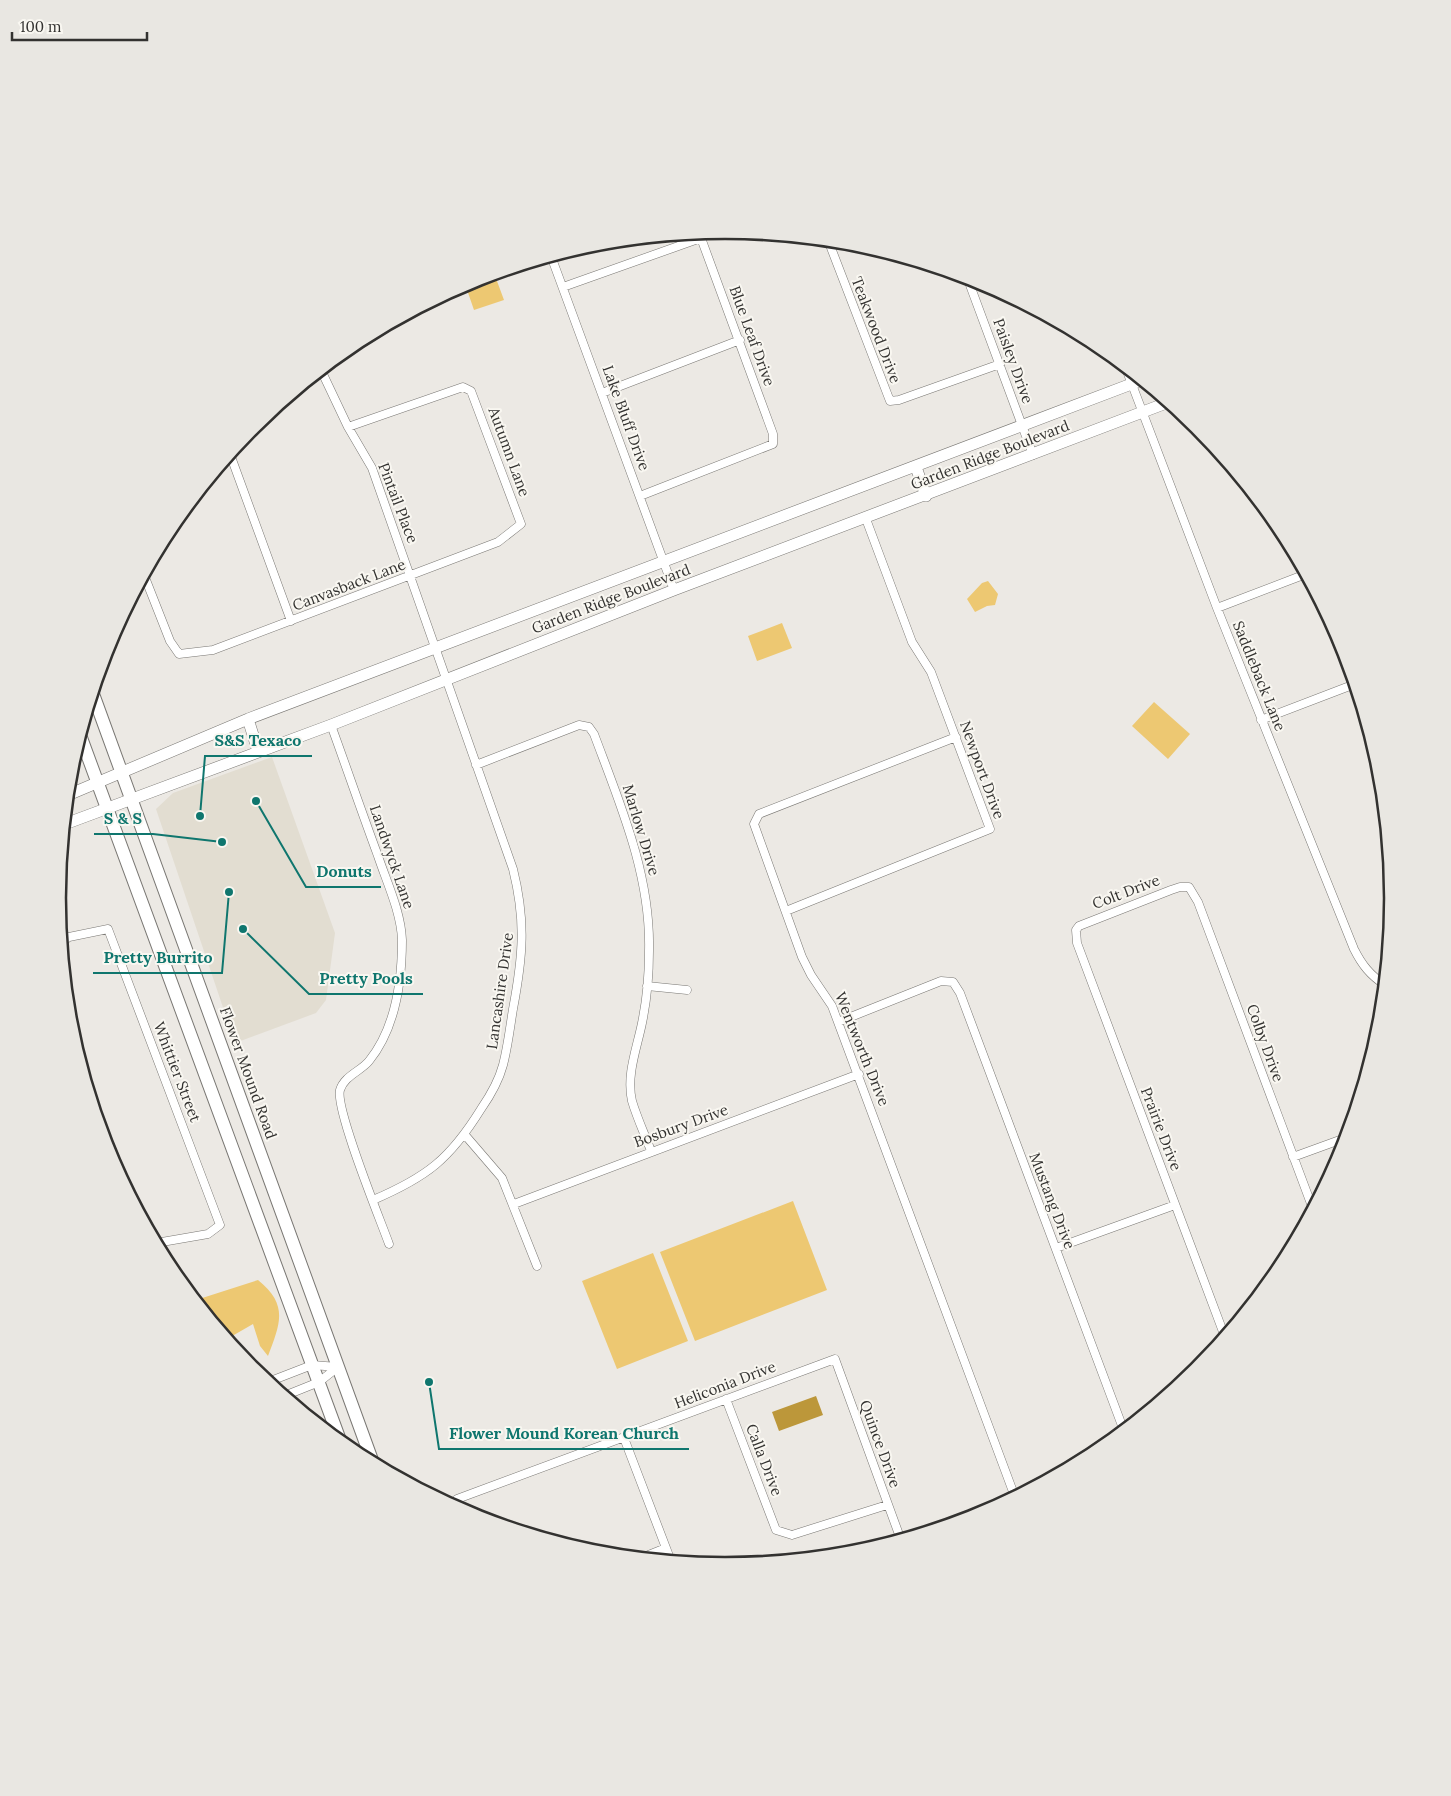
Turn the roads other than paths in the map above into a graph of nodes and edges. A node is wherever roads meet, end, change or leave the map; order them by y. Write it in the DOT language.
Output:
graph roads {
  1 [pos="696,240"];
  2 [pos="702,240"];
  3 [pos="831,247"];
  4 [pos="553,262"];
  5 [pos="971,286"];
  6 [pos="563,287"];
  7 [pos="740,340"];
  8 [pos="1000,364"];
  9 [pos="324,375"];
  10 [pos="1136,382"];
  11 [pos="1137,383"];
  12 [pos="602,393"];
  13 [pos="1163,405"];
  14 [pos="1142,413"];
  15 [pos="1022,426"];
  16 [pos="348,427"];
  17 [pos="1033,455"];
  18 [pos="232,460"];
  19 [pos="916,467"];
  20 [pos="640,496"];
  21 [pos="926,496"];
  22 [pos="866,519"];
  23 [pos="521,524"];
  24 [pos="665,563"];
  25 [pos="410,576"];
  26 [pos="1300,576"];
  27 [pos="147,583"];
  28 [pos="674,590"];
  29 [pos="1217,608"];
  30 [pos="292,621"];
  31 [pos="436,649"];
  32 [pos="446,679"];
  33 [pos="1350,686"];
  34 [pos="96,703"];
  35 [pos="248,719"];
  36 [pos="1261,720"];
  37 [pos="331,725"];
  38 [pos="956,737"];
  39 [pos="84,747"];
  40 [pos="258,751"];
  41 [pos="476,765"];
  42 [pos="121,772"];
  43 [pos="97,782"];
  44 [pos="75,792"];
  45 [pos="131,799"];
  46 [pos="107,808"];
  47 [pos="71,822"];
  48 [pos="1189,888"];
  49 [pos="786,911"];
  50 [pos="1076,930"];
  51 [pos="68,939"];
  52 [pos="1379,981"];
  53 [pos="647,986"];
  54 [pos="687,990"];
  55 [pos="838,1022"];
  56 [pos="859,1074"];
  57 [pos="465,1135"];
  58 [pos="1339,1140"];
  59 [pos="652,1151"];
  60 [pos="1293,1157"];
  61 [pos="373,1200"];
  62 [pos="1310,1202"];
  63 [pos="514,1204"];
  64 [pos="1175,1205"];
  65 [pos="163,1242"];
  66 [pos="389,1244"];
  67 [pos="1056,1248"];
  68 [pos="538,1266"];
  69 [pos="1222,1331"];
  70 [pos="835,1358"];
  71 [pos="312,1365"];
  72 [pos="338,1367"];
  73 [pos="275,1379"];
  74 [pos="319,1382"];
  75 [pos="290,1393"];
  76 [pos="726,1399"];
  77 [pos="1122,1425"];
  78 [pos="336,1430"];
  79 [pos="624,1438"];
  80 [pos="369,1452"];
  81 [pos="1013,1491"];
  82 [pos="457,1500"];
  83 [pos="887,1504"];
  84 [pos="898,1534"];
  85 [pos="666,1548"];
  86 [pos="652,1553"];
  87 [pos="669,1555"];
  1 -- 6 [label="street, Blue Leaf Drive"];
  2 -- 7 [label="street, Blue Leaf Drive"];
  3 -- 8 [label="street, Teakwood Drive"];
  4 -- 6 [label="street, Lake Bluff Drive"];
  5 -- 8 [label="street, Paisley Drive"];
  6 -- 12 [label="street, Lake Bluff Drive"];
  7 -- 12 [label="street"];
  7 -- 20 [label="street, Blue Leaf Drive"];
  8 -- 15 [label="street, Paisley Drive"];
  9 -- 16 [label="street, Pintail Place"];
  10 -- 15 [label="main road, Garden Ridge Boulevard"];
  11 -- 14 [label="street, Saddleback Lane"];
  12 -- 20 [label="street, Lake Bluff Drive"];
  13 -- 14 [label="main road, Garden Ridge Boulevard"];
  14 -- 17 [label="main road, Garden Ridge Boulevard"];
  14 -- 29 [label="street, Saddleback Lane"];
  15 -- 17 [label="street, Paisley Drive"];
  15 -- 19 [label="main road, Garden Ridge Boulevard"];
  16 -- 23 [label="street, Autumn Lane"];
  16 -- 25 [label="street, Pintail Place"];
  17 -- 21 [label="main road, Garden Ridge Boulevard"];
  18 -- 30 [label="street"];
  19 -- 21 [label="main road"];
  19 -- 24 [label="main road, Garden Ridge Boulevard"];
  20 -- 24 [label="street, Lake Bluff Drive"];
  21 -- 22 [label="main road, Garden Ridge Boulevard"];
  22 -- 28 [label="main road, Garden Ridge Boulevard"];
  22 -- 38 [label="street, Newport Drive"];
  23 -- 25 [label="street, Canvasback Lane"];
  24 -- 28 [label="street, Lake Bluff Drive"];
  24 -- 31 [label="main road, Garden Ridge Boulevard"];
  25 -- 30 [label="street, Canvasback Lane"];
  25 -- 31 [label="street, Pintail Place"];
  26 -- 29 [label="street"];
  27 -- 30 [label="street, Canvasback Lane"];
  28 -- 32 [label="main road, Garden Ridge Boulevard"];
  29 -- 36 [label="street, Saddleback Lane"];
  31 -- 32 [label="street, Pintail Place"];
  31 -- 35 [label="main road, Garden Ridge Boulevard"];
  32 -- 37 [label="main road, Garden Ridge Boulevard"];
  32 -- 41 [label="street, Lancashire Drive"];
  33 -- 36 [label="street"];
  34 -- 42 [label="main road, Flower Mound Road"];
  35 -- 40 [label="main road"];
  35 -- 42 [label="main road, Garden Ridge Boulevard"];
  36 -- 52 [label="street, Saddleback Lane"];
  37 -- 40 [label="main road, Garden Ridge Boulevard"];
  37 -- 61 [label="street, Landwyck Lane"];
  38 -- 49 [label="street, Wentworth Drive"];
  38 -- 49 [label="street, Newport Drive"];
  39 -- 43 [label="main road"];
  40 -- 45 [label="main road, Garden Ridge Boulevard"];
  41 -- 53 [label="street, Marlow Drive"];
  41 -- 57 [label="street, Lancashire Drive"];
  42 -- 43 [label="main road, Garden Ridge Boulevard"];
  42 -- 45 [label="main road, Flower Mound Road"];
  43 -- 44 [label="main road, Garden Ridge Boulevard"];
  43 -- 46 [label="main road"];
  45 -- 46 [label="main road, Garden Ridge Boulevard"];
  45 -- 72 [label="main road, Flower Mound Road"];
  46 -- 47 [label="main road, Garden Ridge Boulevard"];
  46 -- 71 [label="main road"];
  48 -- 50 [label="street, Colt Drive"];
  48 -- 60 [label="street, Colby Drive"];
  49 -- 55 [label="street, Wentworth Drive"];
  50 -- 64 [label="street, Prairie Drive"];
  51 -- 65 [label="street, Whittier Street"];
  53 -- 54 [label="street"];
  53 -- 59 [label="street, Marlow Drive"];
  55 -- 56 [label="street, Wentworth Drive"];
  55 -- 67 [label="street, Mustang Drive"];
  56 -- 59 [label="street, Bosbury Drive"];
  56 -- 81 [label="street, Wentworth Drive"];
  57 -- 61 [label="street, Lancashire Drive"];
  57 -- 63 [label="street"];
  58 -- 60 [label="street"];
  59 -- 63 [label="street, Bosbury Drive"];
  60 -- 62 [label="street, Colby Drive"];
  61 -- 66 [label="street, Landwyck Lane"];
  63 -- 68 [label="street"];
  64 -- 67 [label="street"];
  64 -- 69 [label="street, Prairie Drive"];
  67 -- 77 [label="street, Mustang Drive"];
  70 -- 76 [label="street, Heliconia Drive"];
  70 -- 83 [label="street, Quince Drive"];
  71 -- 72 [label="street"];
  71 -- 73 [label="street"];
  71 -- 74 [label="main road"];
  72 -- 74 [label="street"];
  72 -- 80 [label="main road, Flower Mound Road"];
  74 -- 75 [label="street"];
  74 -- 78 [label="main road"];
  76 -- 79 [label="street, Heliconia Drive"];
  76 -- 83 [label="street, Calla Drive"];
  79 -- 82 [label="street, Heliconia Drive"];
  79 -- 85 [label="street"];
  83 -- 84 [label="street, Quince Drive"];
  85 -- 86 [label="street"];
  85 -- 87 [label="street"];
}
